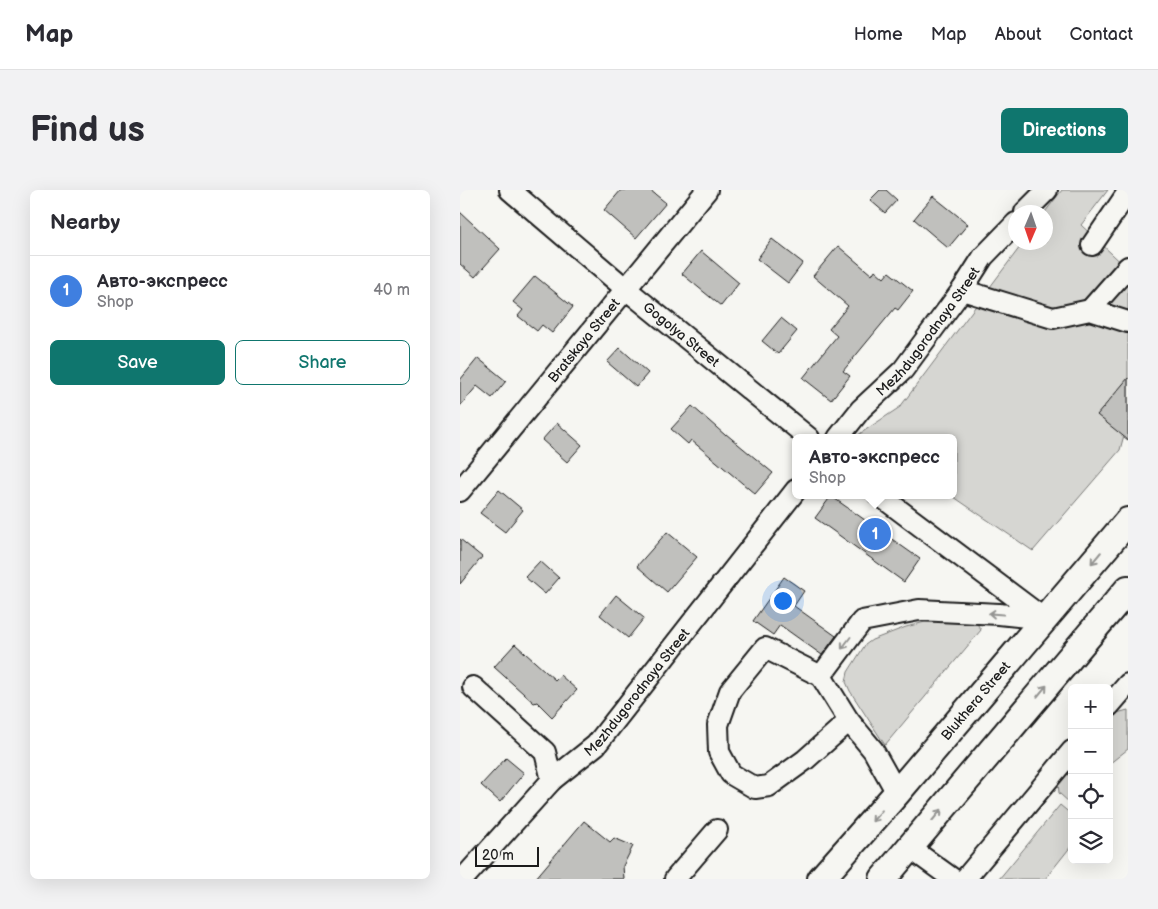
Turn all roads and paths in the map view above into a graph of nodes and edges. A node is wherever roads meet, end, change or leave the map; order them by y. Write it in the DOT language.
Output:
graph roads {
  1 [pos="510,190"];
  2 [pos="707,190"];
  3 [pos="1047,190"];
  4 [pos="1128,192"];
  5 [pos="1032,205"];
  6 [pos="1008,231"];
  7 [pos="1092,244"];
  8 [pos="1128,267"];
  9 [pos="626,289"];
  10 [pos="962,290"];
  11 [pos="1090,310"];
  12 [pos="1128,322"];
  13 [pos="804,434"];
  14 [pos="841,434"];
  15 [pos="460,490"];
  16 [pos="792,495"];
  17 [pos="884,499"];
  18 [pos="1128,521"];
  19 [pos="1128,589"];
  20 [pos="1045,619"];
  21 [pos="821,676"];
  22 [pos="1128,684"];
  23 [pos="473,687"];
  24 [pos="1113,701"];
  25 [pos="849,721"];
  26 [pos="1068,756"];
  27 [pos="552,780"];
  28 [pos="897,793"];
  29 [pos="718,830"];
  30 [pos="910,848"];
  31 [pos="463,879"];
  32 [pos="675,879"];
  33 [pos="821,879"];
  34 [pos="883,879"];
  35 [pos="953,879"];
  36 [pos="965,879"];
  1 -- 9 [label="street, Gogolya Street"];
  2 -- 9 [label="street, Bratskaya Street"];
  3 -- 5 [label="street"];
  4 -- 7 [label="street"];
  6 -- 10 [label="street, Mezhdugorodnaya Street"];
  8 -- 11 [label="street"];
  9 -- 13 [label="street, Gogolya Street"];
  9 -- 15 [label="street, Bratskaya Street"];
  10 -- 11 [label="street"];
  10 -- 14 [label="street, Mezhdugorodnaya Street"];
  11 -- 12 [label="street"];
  16 -- 27 [label="street, Mezhdugorodnaya Street"];
  17 -- 20 [label="street"];
  18 -- 20 [label="main road, Blukhera Street, one-way"];
  30 -- 19 [label="main road, one-way"];
  20 -- 21 [label="street, one-way"];
  20 -- 28 [label="main road, Blukhera Street"];
  21 -- 25 [label="street"];
  21 -- 25 [label="street"];
  22 -- 24 [label="street"];
  23 -- 27 [label="street"];
  25 -- 28 [label="street"];
  26 -- 36 [label="street"];
  27 -- 31 [label="street, Mezhdugorodnaya Street"];
  28 -- 33 [label="main road, Blukhera Street, one-way"];
  29 -- 32 [label="street"];
  30 -- 34 [label="main road"];
  30 -- 35 [label="street"];
}
